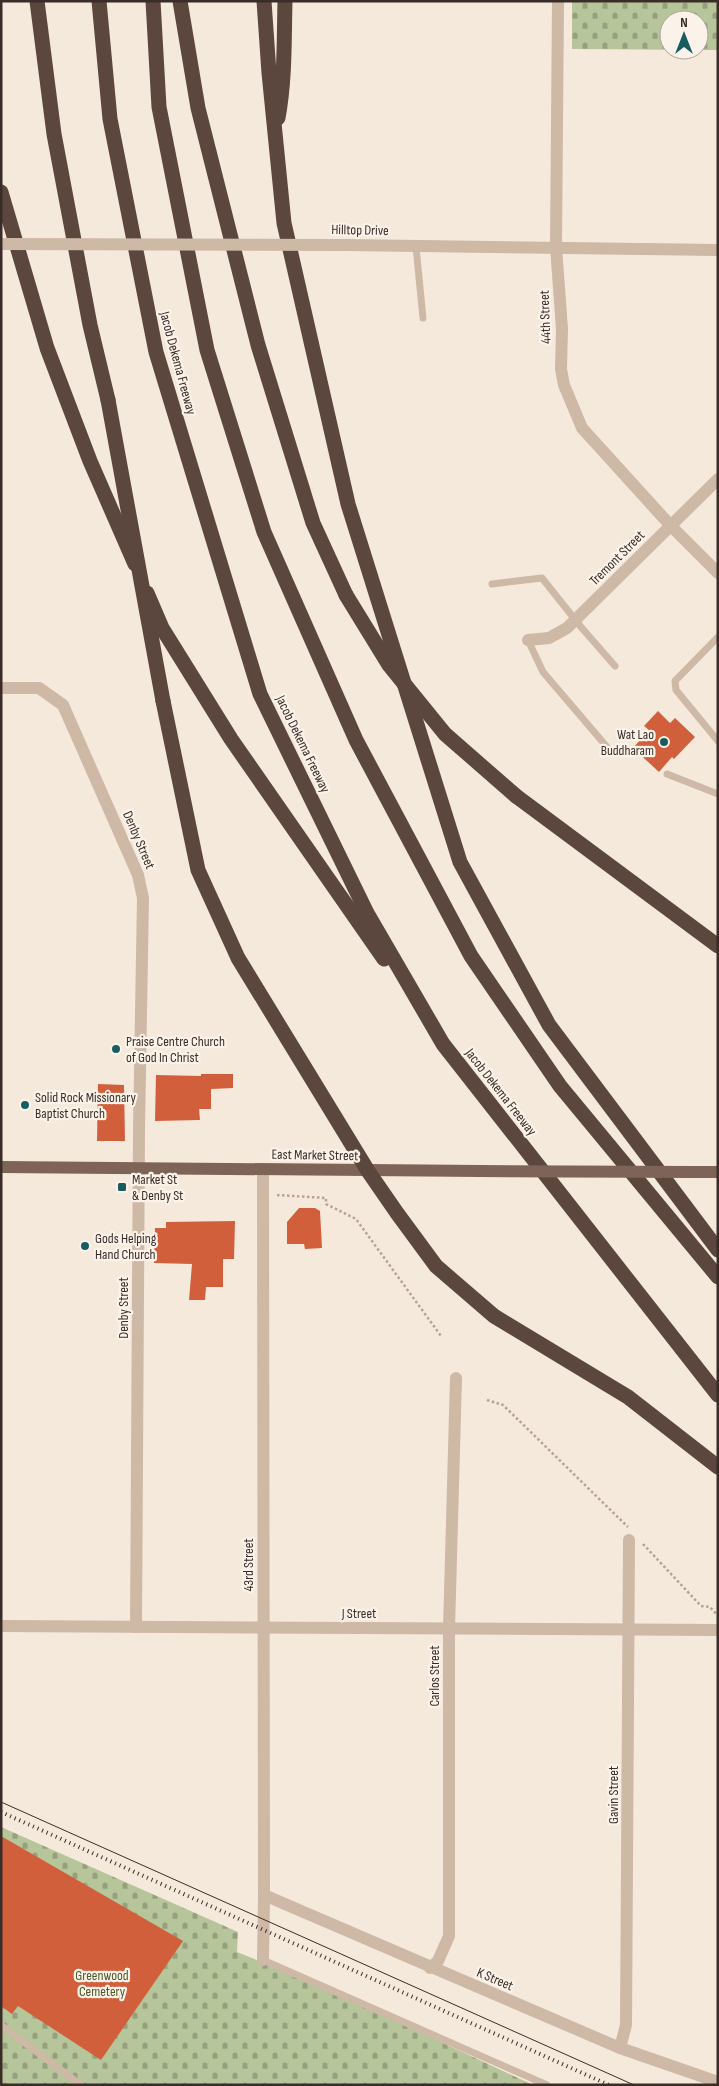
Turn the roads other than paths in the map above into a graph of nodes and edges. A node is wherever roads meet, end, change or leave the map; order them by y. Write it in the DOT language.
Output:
graph roads {
  1 [pos="37,1"];
  2 [pos="99,1"];
  3 [pos="153,1"];
  4 [pos="180,1"];
  5 [pos="264,1"];
  6 [pos="285,1"];
  7 [pos="558,1"];
  8 [pos="275,137"];
  9 [pos="1,192"];
  10 [pos="1,244"];
  11 [pos="416,246"];
  12 [pos="556,246"];
  13 [pos="718,250"];
  14 [pos="423,318"];
  15 [pos="718,479"];
  16 [pos="670,526"];
  17 [pos="718,573"];
  18 [pos="492,584"];
  19 [pos="576,620"];
  20 [pos="718,637"];
  21 [pos="528,640"];
  22 [pos="616,666"];
  23 [pos="1,688"];
  24 [pos="718,741"];
  25 [pos="607,747"];
  26 [pos="666,774"];
  27 [pos="718,794"];
  28 [pos="718,946"];
  29 [pos="443,1044"];
  30 [pos="1,1166"];
  31 [pos="139,1169"];
  32 [pos="263,1169"];
  33 [pos="368,1171"];
  34 [pos="718,1172"];
  35 [pos="718,1250"];
  36 [pos="718,1277"];
  37 [pos="456,1378"];
  38 [pos="718,1395"];
  39 [pos="718,1467"];
  40 [pos="634,1538"];
  41 [pos="1,1626"];
  42 [pos="136,1627"];
  43 [pos="263,1628"];
  44 [pos="449,1629"];
  45 [pos="628,1629"];
  46 [pos="716,1630"];
  47 [pos="264,1895"];
  48 [pos="263,1960"];
  49 [pos="430,1968"];
  50 [pos="1,2025"];
  51 [pos="620,2048"];
  52 [pos="718,2082"];
  53 [pos="81,2085"];
  54 [pos="547,2085"];
  1 -- 33 [label="highway, bridge"];
  2 -- 29 [label="highway, Jacob Dekema Freeway"];
  3 -- 36 [label="highway"];
  4 -- 28 [label="highway, bridge"];
  5 -- 8 [label="highway"];
  6 -- 8 [label="highway"];
  7 -- 12 [label="street, 44th Street"];
  8 -- 35 [label="highway"];
  9 -- 29 [label="highway"];
  10 -- 11 [label="street, Hilltop Drive, bridge"];
  11 -- 12 [label="street, Hilltop Drive"];
  11 -- 14 [label="lane"];
  12 -- 13 [label="street, Hilltop Drive"];
  12 -- 16 [label="street, 44th Street"];
  15 -- 16 [label="street, Tremont Street"];
  16 -- 17 [label="street, 44th Street"];
  16 -- 19 [label="street, Tremont Street"];
  18 -- 19 [label="lane"];
  19 -- 21 [label="street, Tremont Street"];
  19 -- 22 [label="lane"];
  20 -- 24 [label="lane"];
  21 -- 25 [label="lane"];
  23 -- 31 [label="street, Denby Street"];
  26 -- 27 [label="lane"];
  29 -- 38 [label="highway, Jacob Dekema Freeway"];
  30 -- 31 [label="main road, East Market Street"];
  31 -- 32 [label="main road, East Market Street"];
  31 -- 42 [label="street, Denby Street"];
  32 -- 33 [label="main road, East Market Street"];
  32 -- 43 [label="street, 43rd Street"];
  33 -- 34 [label="main road, East Market Street, bridge"];
  33 -- 39 [label="highway"];
  37 -- 44 [label="street, Carlos Street"];
  40 -- 45 [label="street, Gavin Street"];
  41 -- 42 [label="street, J Street"];
  42 -- 43 [label="street, J Street"];
  43 -- 44 [label="street, J Street"];
  43 -- 47 [label="street, 43rd Street"];
  44 -- 45 [label="street, J Street"];
  44 -- 49 [label="street, Carlos Street"];
  45 -- 46 [label="street, J Street"];
  45 -- 51 [label="street, Gavin Street"];
  47 -- 48 [label="street, 43rd Street"];
  47 -- 49 [label="street, K Street"];
  48 -- 54 [label="lane"];
  49 -- 51 [label="street, K Street"];
  50 -- 53 [label="lane"];
  51 -- 52 [label="street, K Street"];
}
